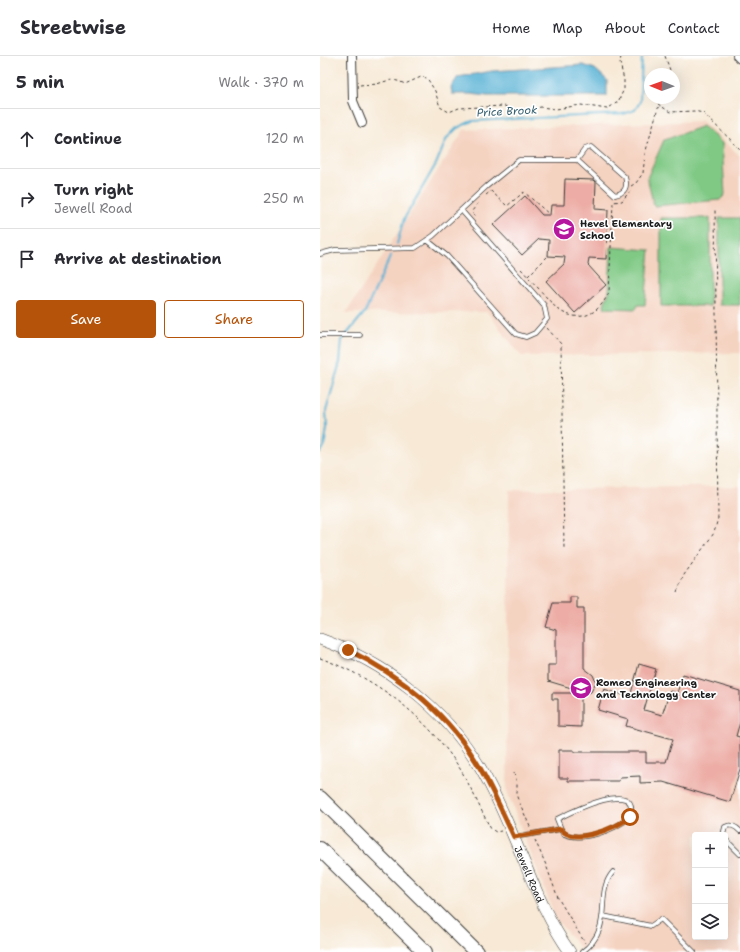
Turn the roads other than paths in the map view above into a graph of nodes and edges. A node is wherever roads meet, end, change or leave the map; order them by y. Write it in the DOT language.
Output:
graph roads {
  1 [pos="352,56"];
  2 [pos="737,56"];
  3 [pos="740,59"];
  4 [pos="362,123"];
  5 [pos="577,160"];
  6 [pos="461,210"];
  7 [pos="427,240"];
  8 [pos="320,254"];
  9 [pos="320,335"];
  10 [pos="360,335"];
  11 [pos="320,639"];
  12 [pos="320,798"];
  13 [pos="561,829"];
  14 [pos="740,831"];
  15 [pos="724,832"];
  16 [pos="514,837"];
  17 [pos="728,842"];
  18 [pos="320,849"];
  19 [pos="740,854"];
  20 [pos="613,872"];
  21 [pos="603,916"];
  22 [pos="425,952"];
  23 [pos="476,952"];
  24 [pos="570,952"];
  25 [pos="582,952"];
  26 [pos="694,952"];
  1 -- 4 [label="street"];
  2 -- 3 [label="street"];
  5 -- 5 [label="lane"];
  5 -- 6 [label="lane"];
  6 -- 7 [label="lane"];
  6 -- 7 [label="lane"];
  7 -- 8 [label="lane"];
  9 -- 10 [label="lane"];
  11 -- 16 [label="street, Jewell Road"];
  12 -- 23 [label="highway"];
  13 -- 13 [label="lane"];
  13 -- 16 [label="lane"];
  14 -- 15 [label="lane"];
  16 -- 24 [label="street, Jewell Road"];
  17 -- 19 [label="lane"];
  18 -- 22 [label="highway"];
  20 -- 21 [label="lane"];
  21 -- 25 [label="lane"];
  21 -- 26 [label="lane"];
}
